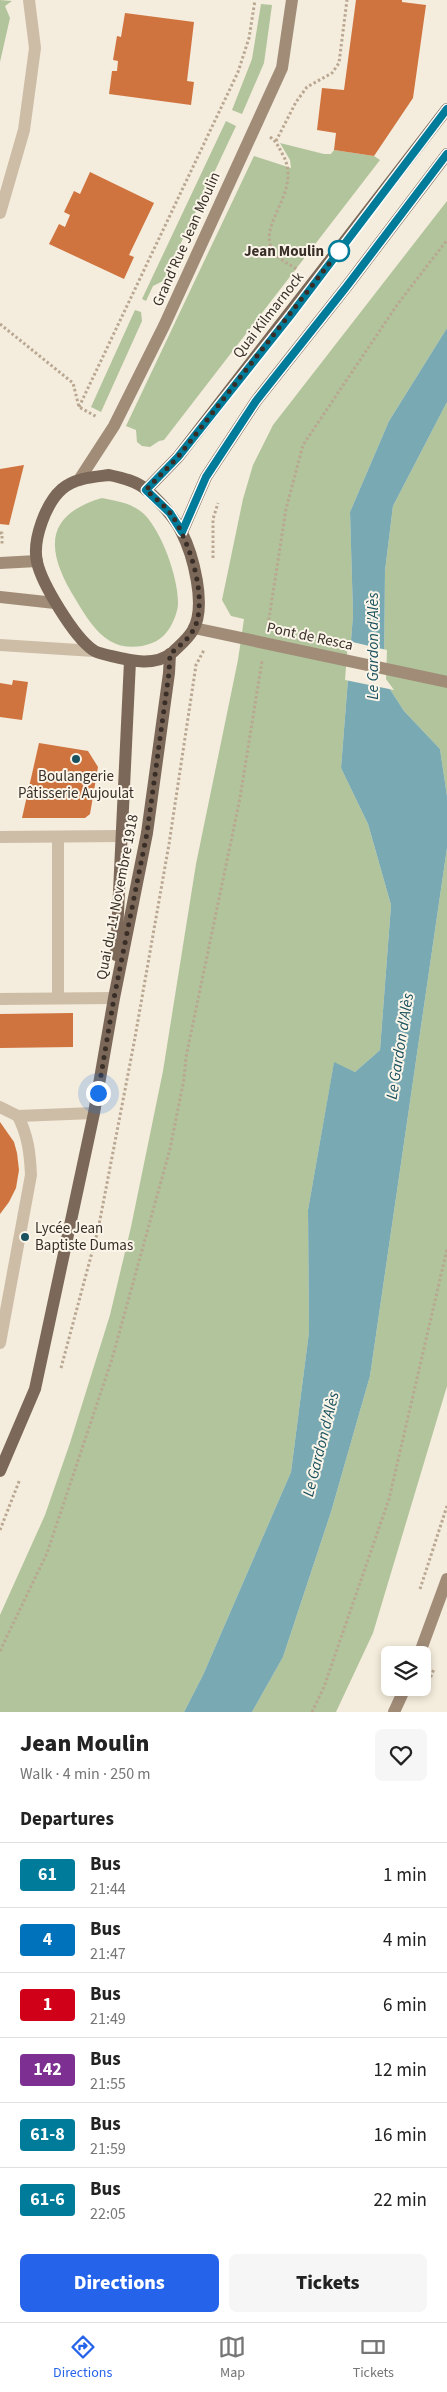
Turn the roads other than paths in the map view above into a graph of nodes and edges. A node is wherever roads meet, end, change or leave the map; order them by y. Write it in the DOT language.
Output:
graph roads {
  1 [pos="29,0"];
  2 [pos="292,0"];
  3 [pos="447,109"];
  4 [pos="447,154"];
  5 [pos="0,213"];
  6 [pos="79,480"];
  7 [pos="146,490"];
  8 [pos="182,532"];
  9 [pos="37,561"];
  10 [pos="0,563"];
  11 [pos="0,596"];
  12 [pos="55,603"];
  13 [pos="194,628"];
  14 [pos="0,645"];
  15 [pos="94,651"];
  16 [pos="170,654"];
  17 [pos="130,661"];
  18 [pos="447,682"];
  19 [pos="122,836"];
  20 [pos="0,837"];
  21 [pos="58,837"];
  22 [pos="58,998"];
  23 [pos="114,998"];
  24 [pos="0,999"];
  25 [pos="0,1107"];
  26 [pos="94,1112"];
  27 [pos="18,1116"];
  28 [pos="0,1343"];
  29 [pos="0,1471"];
  30 [pos="447,1579"];
  31 [pos="422,1646"];
  32 [pos="401,1696"];
  33 [pos="394,1712"];
  1 -- 5 [label="street"];
  2 -- 6 [label="street, Grand'Rue Jean Moulin"];
  3 -- 7 [label="main road, Quai Kilmarnock"];
  4 -- 8 [label="main road"];
  6 -- 7 [label="main road"];
  6 -- 9 [label="main road"];
  7 -- 8 [label="main road"];
  8 -- 13 [label="main road"];
  9 -- 10 [label="street"];
  9 -- 12 [label="main road"];
  11 -- 12 [label="street"];
  12 -- 15 [label="main road"];
  13 -- 16 [label="main road"];
  13 -- 18 [label="street, Pont de Resca"];
  14 -- 15 [label="street"];
  15 -- 17 [label="main road"];
  16 -- 17 [label="main road"];
  16 -- 23 [label="main road, Quai du 11 Novembre 1918"];
  17 -- 19 [label="main road, Quai du 11 Novembre 1918"];
  19 -- 21 [label="street"];
  19 -- 23 [label="main road, Quai du 11 Novembre 1918"];
  20 -- 21 [label="street"];
  21 -- 22 [label="street"];
  22 -- 23 [label="street"];
  22 -- 24 [label="street"];
  23 -- 26 [label="main road, Quai du 11 Novembre 1918"];
  25 -- 27 [label="street"];
  26 -- 27 [label="street"];
  26 -- 29 [label="main road, Quai du 11 Novembre 1918"];
  27 -- 28 [label="street"];
  30 -- 31 [label="street"];
  32 -- 33 [label="street"];
}
